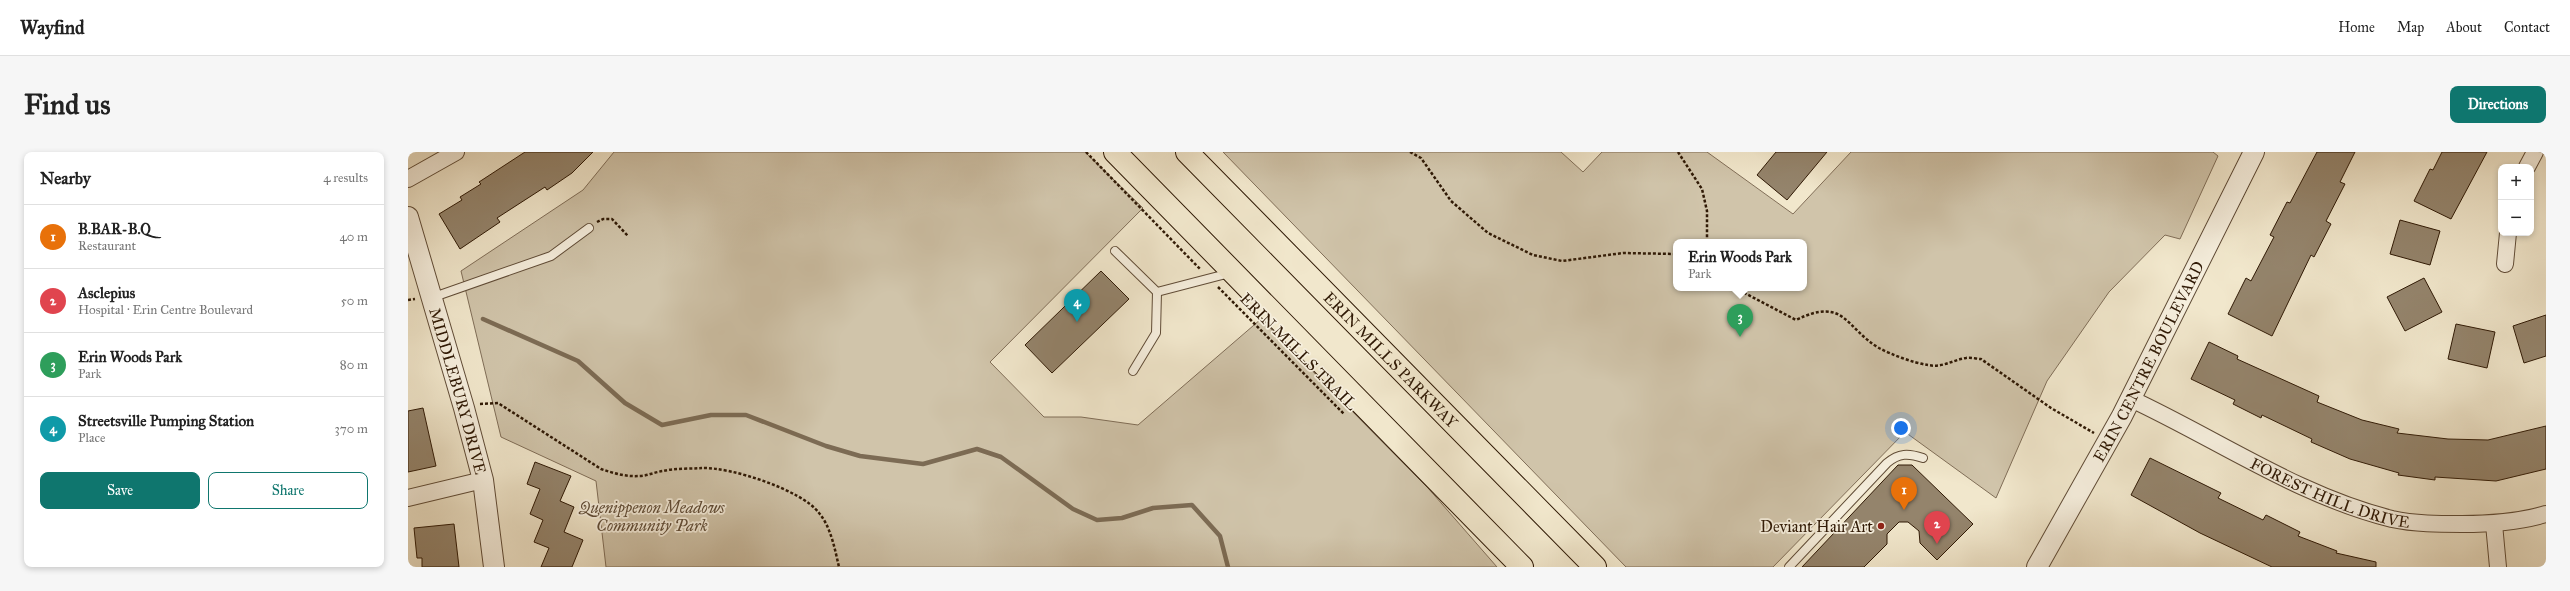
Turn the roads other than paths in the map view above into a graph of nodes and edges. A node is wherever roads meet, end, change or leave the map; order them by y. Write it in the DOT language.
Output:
graph roads {
  1 [pos="456,152"];
  2 [pos="1115,152"];
  3 [pos="1187,152"];
  4 [pos="2254,152"];
  5 [pos="2535,152"];
  6 [pos="2529,164"];
  7 [pos="408,179"];
  8 [pos="408,217"];
  9 [pos="593,225"];
  10 [pos="2508,236"];
  11 [pos="1115,252"];
  12 [pos="2505,264"];
  13 [pos="1233,272"];
  14 [pos="1157,292"];
  15 [pos="431,298"];
  16 [pos="1133,372"];
  17 [pos="2131,399"];
  18 [pos="1923,458"];
  19 [pos="483,480"];
  20 [pos="408,498"];
  21 [pos="2546,514"];
  22 [pos="2494,524"];
  23 [pos="494,567"];
  24 [pos="1522,567"];
  25 [pos="1595,567"];
  26 [pos="1789,567"];
  27 [pos="2038,567"];
  28 [pos="2498,567"];
  1 -- 7 [label="street"];
  2 -- 13 [label="main road"];
  3 -- 25 [label="main road, ERIN MILLS PARKWAY"];
  4 -- 17 [label="street, ERIN CENTRE BOULEVARD"];
  5 -- 6 [label="street"];
  8 -- 15 [label="street, MIDDLEBURY DRIVE"];
  9 -- 15 [label="lane"];
  10 -- 12 [label="street"];
  11 -- 14 [label="lane"];
  13 -- 14 [label="lane"];
  13 -- 24 [label="main road"];
  14 -- 16 [label="lane"];
  15 -- 19 [label="street, MIDDLEBURY DRIVE"];
  17 -- 22 [label="street, FOREST HILL DRIVE"];
  17 -- 27 [label="street, ERIN CENTRE BOULEVARD"];
  18 -- 26 [label="lane"];
  19 -- 20 [label="street"];
  19 -- 23 [label="street, MIDDLEBURY DRIVE"];
  21 -- 22 [label="street, FOREST HILL DRIVE"];
  22 -- 28 [label="street"];
}
